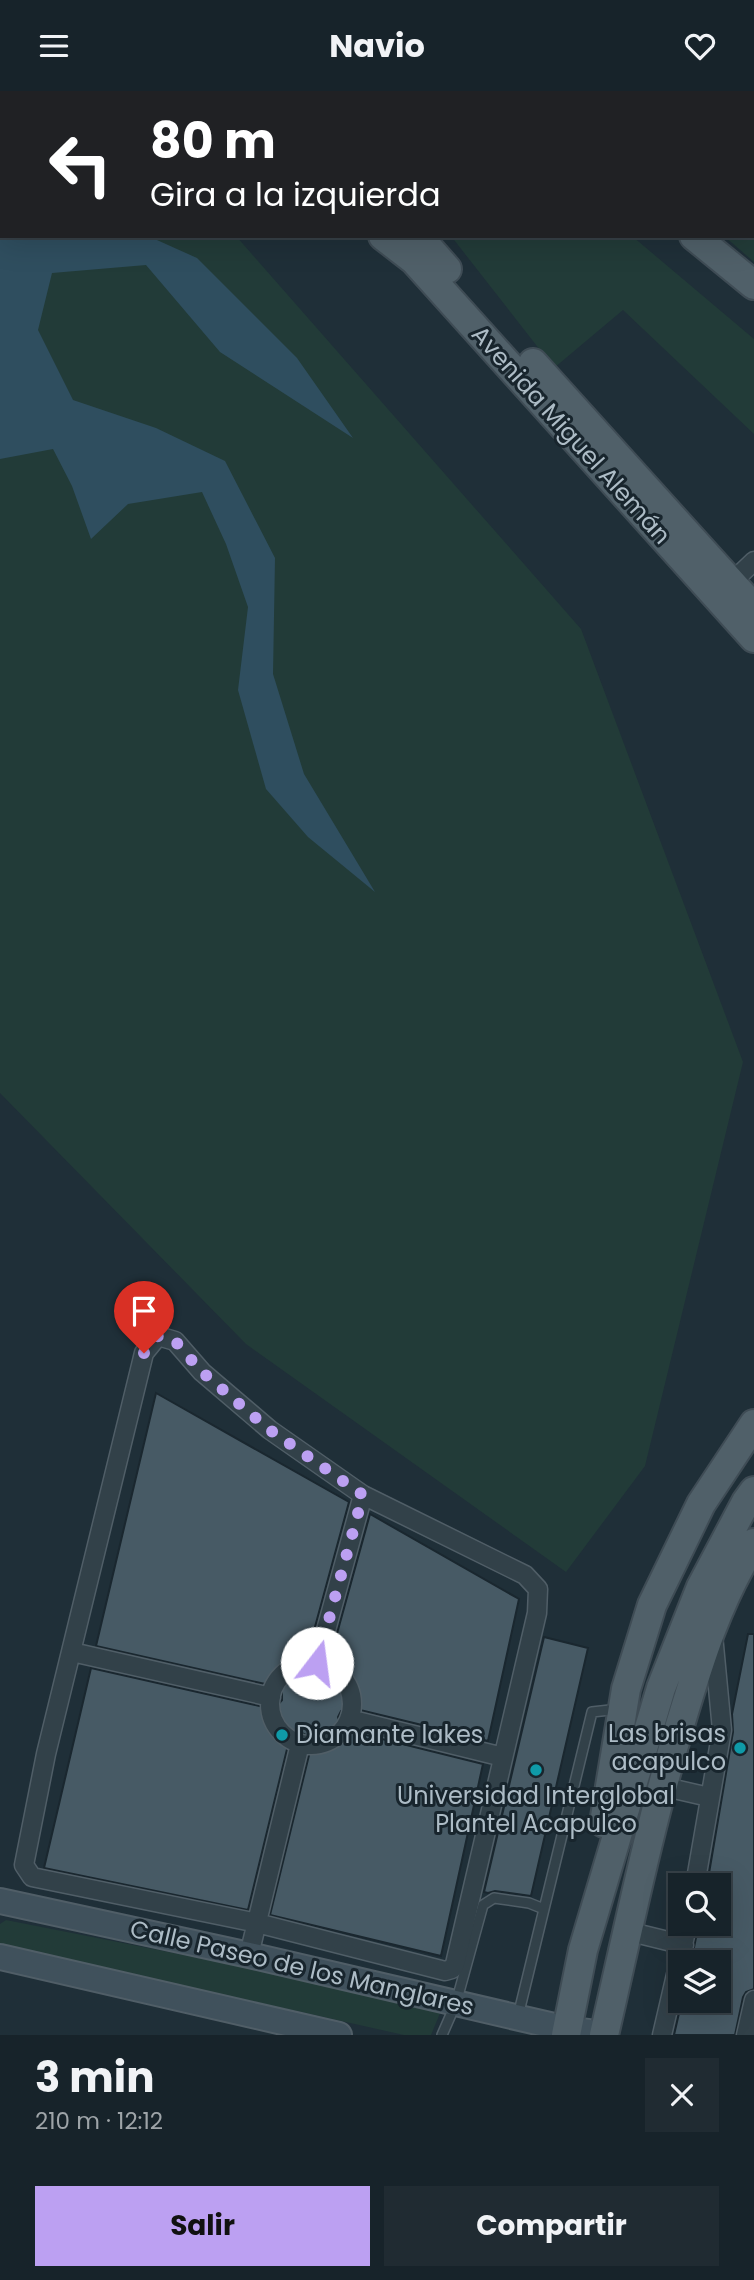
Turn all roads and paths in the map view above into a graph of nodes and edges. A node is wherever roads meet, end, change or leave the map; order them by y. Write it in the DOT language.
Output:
graph roads {
  1 [pos="386,238"];
  2 [pos="420,238"];
  3 [pos="696,238"];
  4 [pos="754,285"];
  5 [pos="754,561"];
  6 [pos="731,583"];
  7 [pos="754,608"];
  8 [pos="754,638"];
  9 [pos="754,1425"];
  10 [pos="754,1457"];
  11 [pos="754,1491"];
  12 [pos="363,1495"];
  13 [pos="754,1543"];
  14 [pos="712,1625"];
  15 [pos="72,1652"];
  16 [pos="317,1663"];
  17 [pos="661,1688"];
  18 [pos="271,1697"];
  19 [pos="624,1708"];
  20 [pos="349,1719"];
  21 [pos="300,1744"];
  22 [pos="503,1757"];
  23 [pos="662,1786"];
  24 [pos="709,1797"];
  25 [pos="697,1873"];
  26 [pos="0,1901"];
  27 [pos="544,1909"];
  28 [pos="257,1923"];
  29 [pos="627,1931"];
  30 [pos="686,1936"];
  31 [pos="684,1945"];
  32 [pos="583,1949"];
  33 [pos="249,1955"];
  34 [pos="0,1957"];
  35 [pos="754,2000"];
  36 [pos="456,2003"];
  37 [pos="517,2018"];
  38 [pos="567,2032"];
  39 [pos="339,2035"];
  40 [pos="442,2035"];
  41 [pos="606,2035"];
  42 [pos="662,2035"];
  43 [pos="746,2035"];
  1 -- 8 [label="main road, Avenida Miguel Alemán"];
  2 -- 6 [label="main road, Avenida Miguel Alemán"];
  3 -- 4 [label="main road"];
  5 -- 6 [label="street"];
  6 -- 7 [label="main road, Avenida Miguel Alemán"];
  9 -- 19 [label="main road"];
  10 -- 17 [label="main road"];
  11 -- 17 [label="main road"];
  12 -- 15 [label="street"];
  12 -- 16 [label="street"];
  12 -- 22 [label="street"];
  13 -- 14 [label="main road"];
  14 -- 23 [label="main road"];
  14 -- 24 [label="street"];
  15 -- 18 [label="street"];
  15 -- 28 [label="street"];
  16 -- 18 [label="street"];
  16 -- 20 [label="street"];
  17 -- 32 [label="main road"];
  18 -- 21 [label="street"];
  19 -- 27 [label="lane"];
  19 -- 32 [label="main road"];
  20 -- 21 [label="street"];
  20 -- 22 [label="street"];
  21 -- 28 [label="street"];
  22 -- 28 [label="street"];
  23 -- 24 [label="street"];
  23 -- 29 [label="main road"];
  24 -- 25 [label="street"];
  26 -- 33 [label="main road, Calle Paseo de los Manglares"];
  27 -- 36 [label="lane"];
  27 -- 37 [label="lane"];
  28 -- 33 [label="street"];
  29 -- 31 [label="street"];
  29 -- 41 [label="main road"];
  30 -- 31 [label="street"];
  31 -- 42 [label="street"];
  32 -- 38 [label="main road"];
  33 -- 36 [label="main road, Calle Paseo de los Manglares"];
  34 -- 39 [label="main road"];
  35 -- 43 [label="street"];
  36 -- 37 [label="main road, Calle Paseo de los Manglares"];
  36 -- 40 [label="lane"];
  37 -- 38 [label="main road, Calle Paseo de los Manglares"];
  38 -- 41 [label="main road, Calle Paseo de los Manglares"];
}
